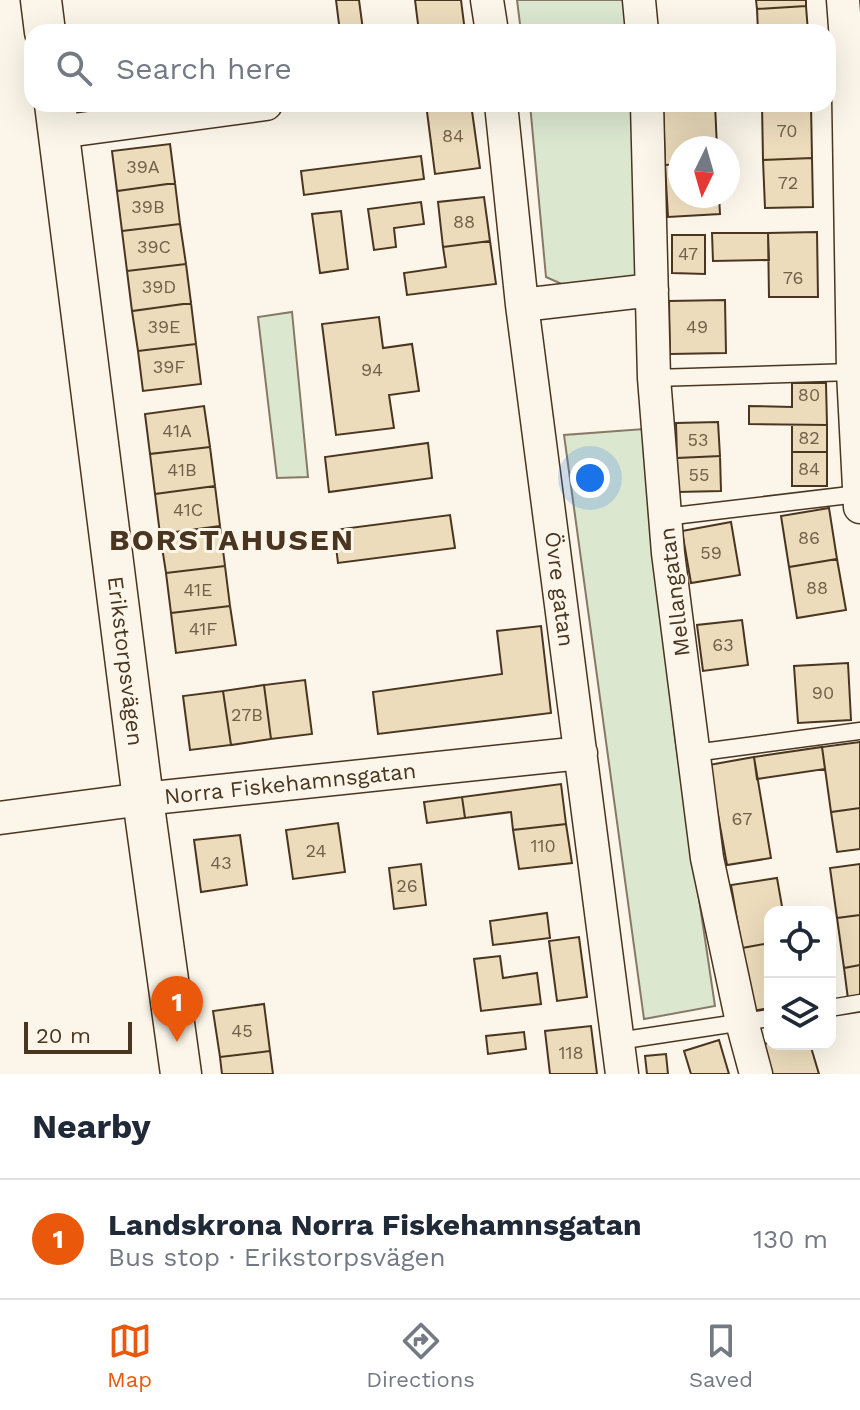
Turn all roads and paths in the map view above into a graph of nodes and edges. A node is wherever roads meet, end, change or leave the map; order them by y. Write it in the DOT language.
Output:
graph roads {
  1 [pos="41,0"];
  2 [pos="487,0"];
  3 [pos="639,0"];
  4 [pos="843,0"];
  5 [pos="44,24"];
  6 [pos="491,24"];
  7 [pos="641,24"];
  8 [pos="854,67"];
  9 [pos="147,112"];
  10 [pos="502,112"];
  11 [pos="647,112"];
  12 [pos="57,118"];
  13 [pos="652,290"];
  14 [pos="522,305"];
  15 [pos="853,372"];
  16 [pos="654,378"];
  17 [pos="859,500"];
  18 [pos="665,517"];
  19 [pos="860,731"];
  20 [pos="581,753"];
  21 [pos="694,753"];
  22 [pos="143,799"];
  23 [pos="0,818"];
  24 [pos="860,1003"];
  25 [pos="836,1007"];
  26 [pos="756,1020"];
  27 [pos="618,1041"];
  28 [pos="181,1074"];
  29 [pos="622,1074"];
  30 [pos="756,1074"];
  1 -- 5 [label="street"];
  2 -- 6 [label="street"];
  3 -- 7 [label="street"];
  4 -- 8 [label="street"];
  8 -- 15 [label="street"];
  9 -- 12 [label="street"];
  10 -- 14 [label="street, Övre gatan"];
  11 -- 13 [label="street, Mellangatan"];
  12 -- 22 [label="street, Erikstorpsvägen"];
  13 -- 14 [label="street"];
  13 -- 16 [label="street, Mellangatan"];
  14 -- 20 [label="street, Övre gatan"];
  15 -- 16 [label="lane"];
  15 -- 17 [label="street"];
  16 -- 18 [label="street, Mellangatan"];
  17 -- 18 [label="lane"];
  18 -- 21 [label="street, Mellangatan"];
  19 -- 21 [label="lane"];
  20 -- 22 [label="street, Norra Fiskehamnsgatan"];
  20 -- 27 [label="street, Övre gatan"];
  21 -- 26 [label="street, Mellangatan"];
  22 -- 23 [label="street, Norra Fiskehamnsgatan"];
  22 -- 28 [label="street, Erikstorpsvägen"];
  24 -- 25 [label="lane"];
  26 -- 27 [label="lane"];
  26 -- 30 [label="street, Mellangatan"];
  27 -- 29 [label="street, Övre gatan"];
}
